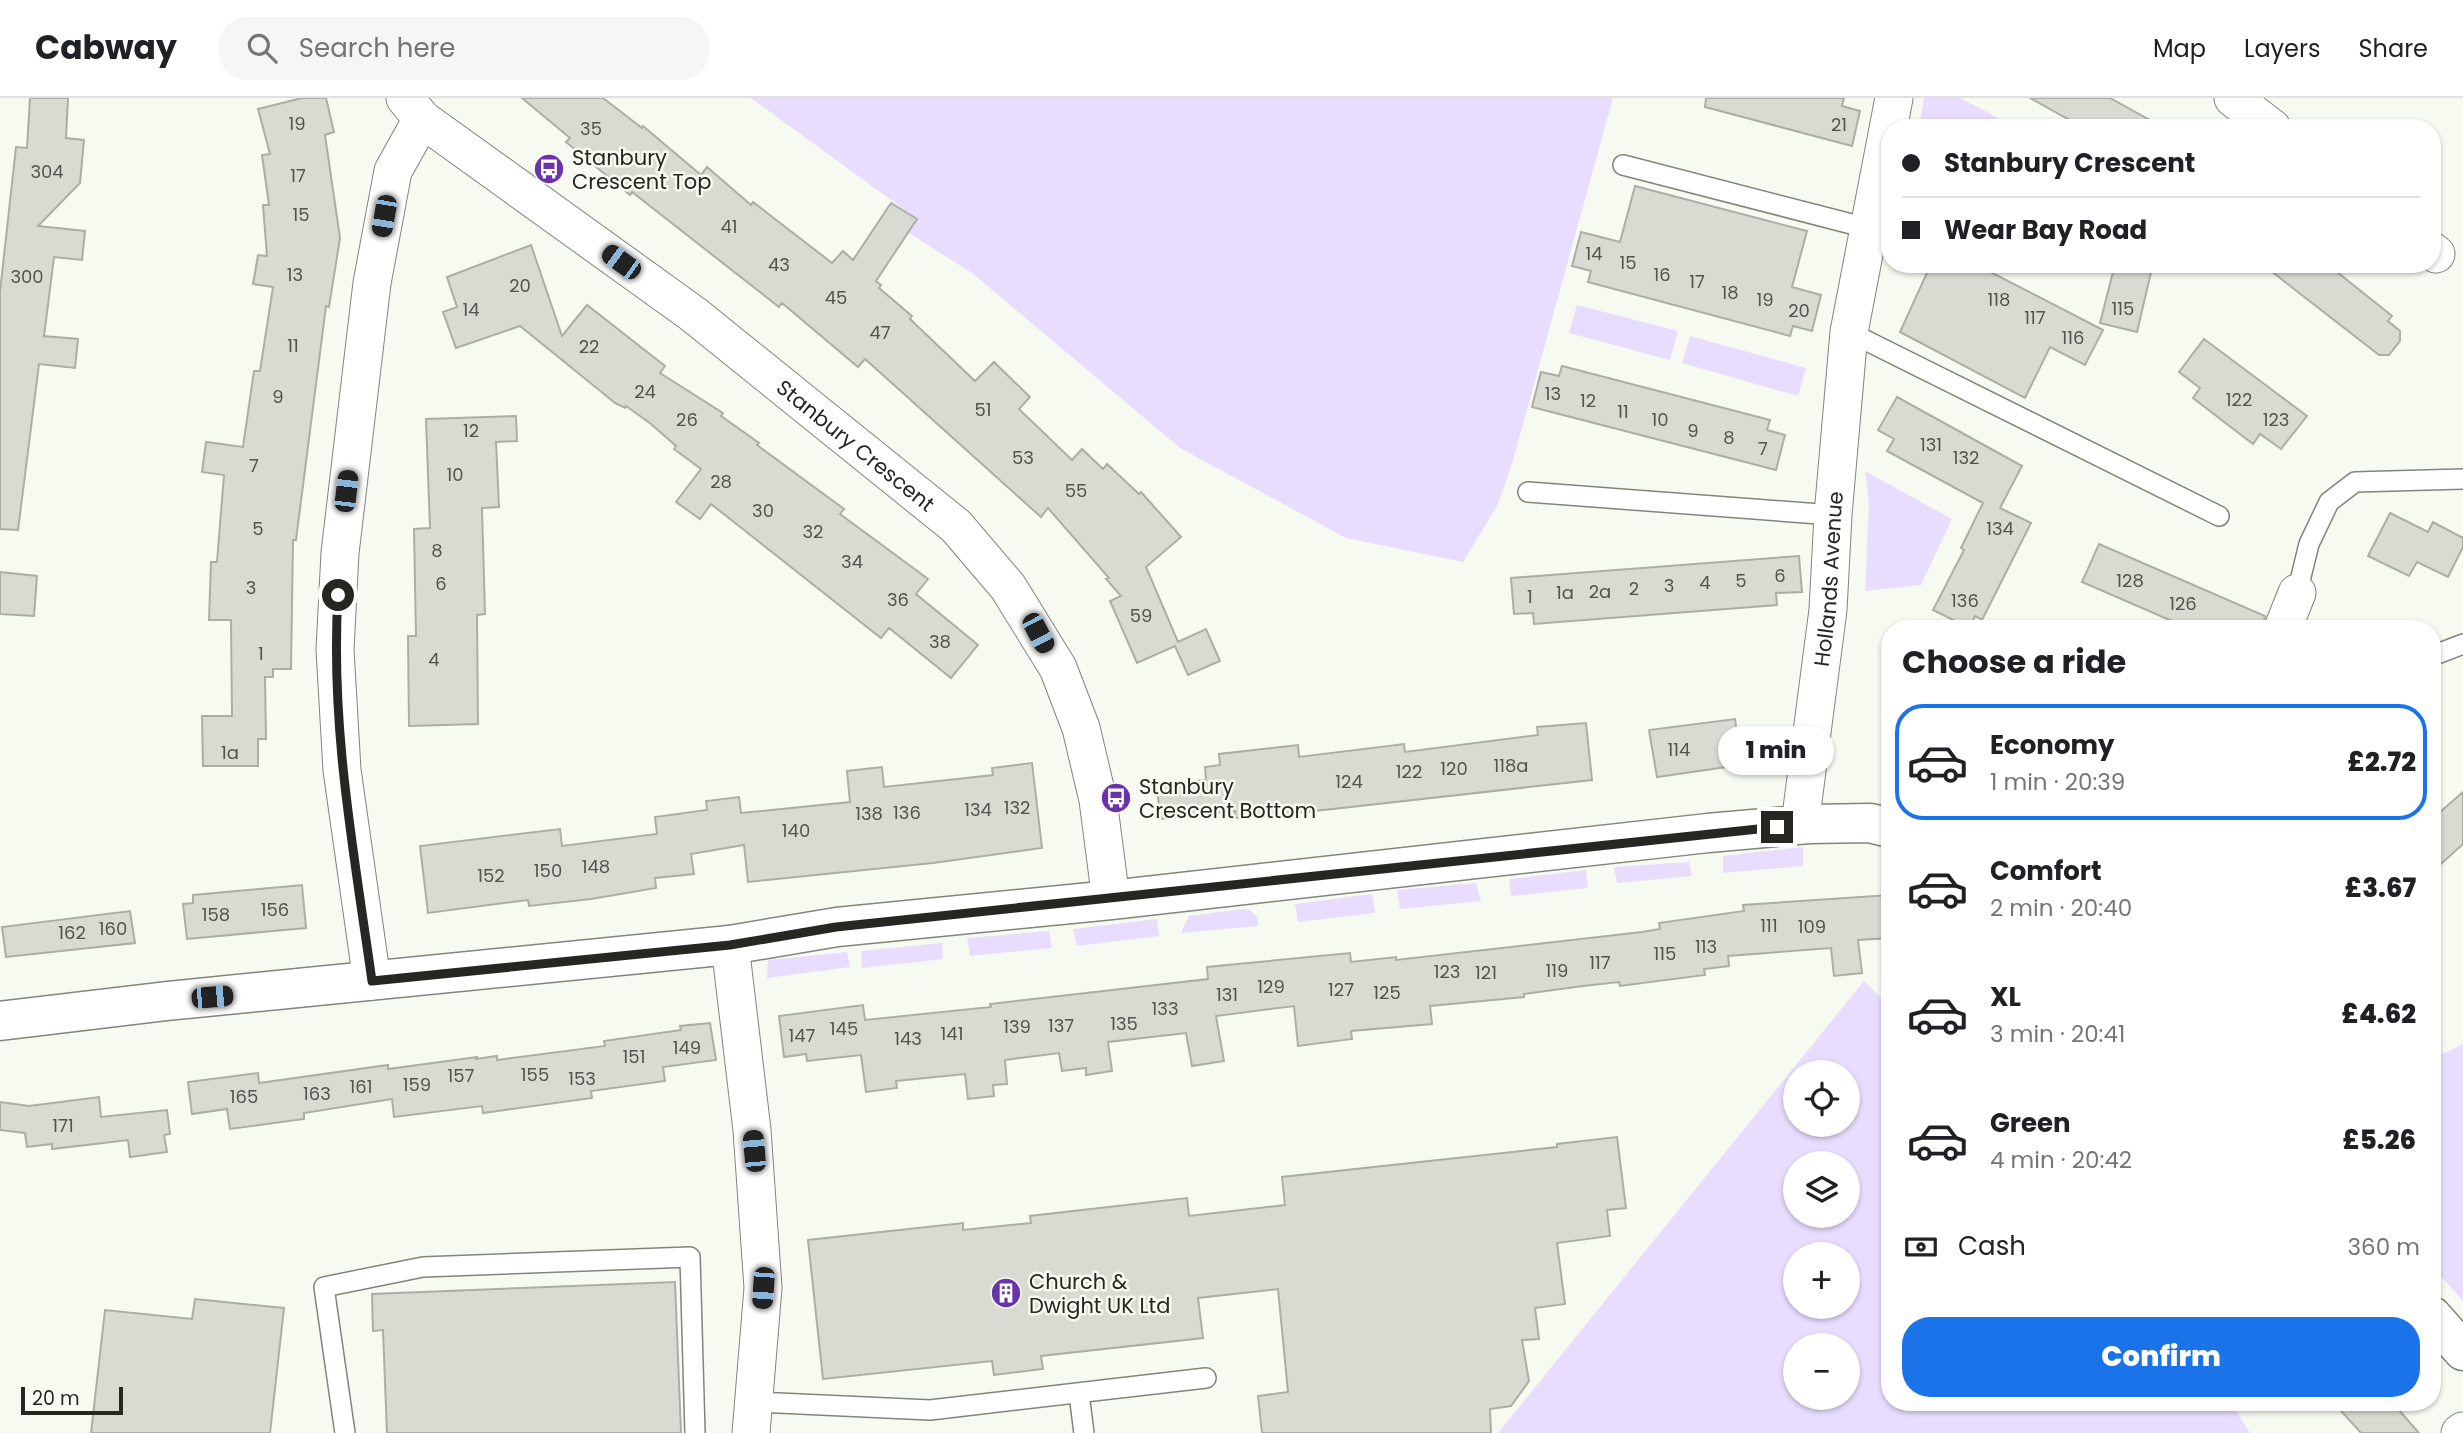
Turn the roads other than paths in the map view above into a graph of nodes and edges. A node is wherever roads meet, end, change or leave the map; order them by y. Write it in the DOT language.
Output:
graph roads {
  1 [pos="1894,98"];
  2 [pos="2233,98"];
  3 [pos="414,108"];
  4 [pos="1890,119"];
  5 [pos="2260,119"];
  6 [pos="1881,161"];
  7 [pos="1623,165"];
  8 [pos="1867,228"];
  9 [pos="1849,332"];
  10 [pos="2463,479"];
  11 [pos="1528,492"];
  12 [pos="1833,515"];
  13 [pos="2219,516"];
  14 [pos="2297,593"];
  15 [pos="2286,620"];
  16 [pos="2463,644"];
  17 [pos="2441,653"];
  18 [pos="1800,824"];
  19 [pos="1881,826"];
  20 [pos="1111,900"];
  21 [pos="730,945"];
  22 [pos="372,981"];
  23 [pos="0,1021"];
  24 [pos="2441,1326"];
  25 [pos="2463,1351"];
  26 [pos="1206,1378"];
  27 [pos="1079,1394"];
  28 [pos="753,1418"];
  29 [pos="345,1433"];
  30 [pos="695,1433"];
  31 [pos="1084,1433"];
  1 -- 4 [label="street, Hollands Avenue"];
  2 -- 5 [label="street"];
  3 -- 20 [label="street, Stanbury Crescent"];
  3 -- 22 [label="street, Stanbury Crescent"];
  6 -- 8 [label="street, Hollands Avenue"];
  7 -- 8 [label="lane"];
  8 -- 9 [label="street, Hollands Avenue"];
  9 -- 12 [label="street, Hollands Avenue"];
  9 -- 13 [label="lane"];
  10 -- 14 [label="lane"];
  11 -- 12 [label="lane"];
  12 -- 18 [label="street, Hollands Avenue"];
  14 -- 15 [label="street"];
  16 -- 17 [label="lane"];
  18 -- 19 [label="street"];
  18 -- 20 [label="street"];
  20 -- 21 [label="street"];
  21 -- 22 [label="street"];
  21 -- 28 [label="street"];
  22 -- 23 [label="street"];
  24 -- 25 [label="street"];
  26 -- 27 [label="lane"];
  27 -- 28 [label="lane"];
  27 -- 31 [label="lane"];
  29 -- 30 [label="lane"];
}
